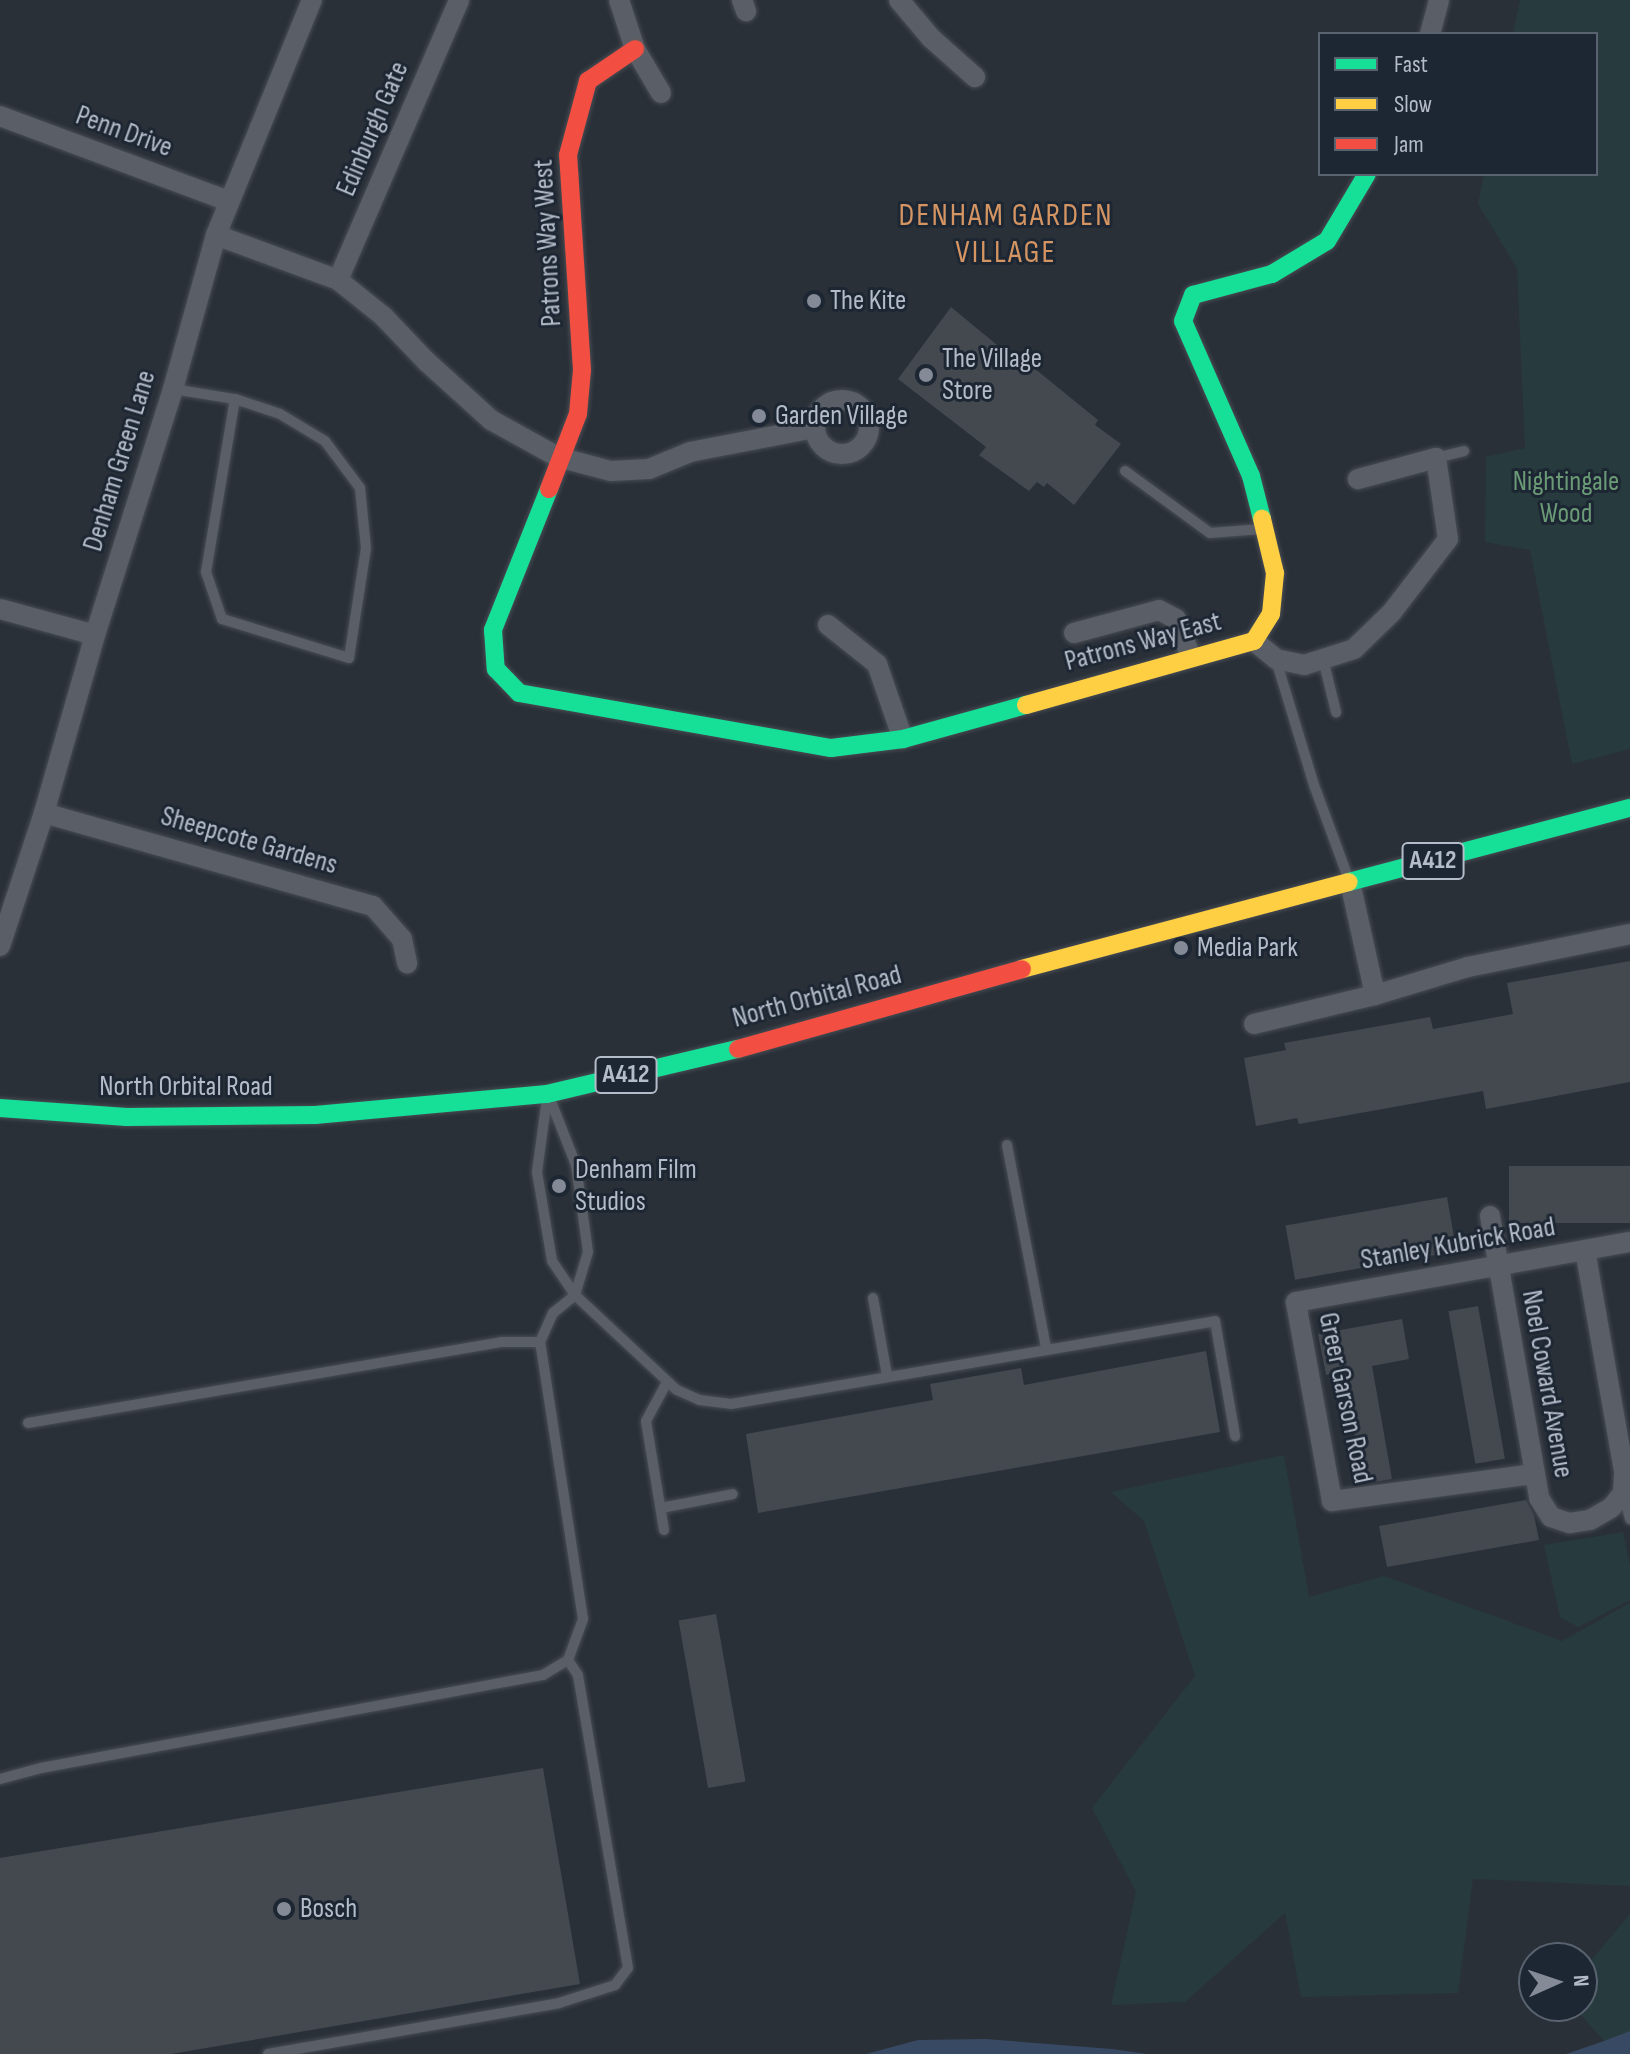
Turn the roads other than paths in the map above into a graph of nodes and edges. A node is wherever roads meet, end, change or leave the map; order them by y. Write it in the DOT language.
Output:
graph roads {
  1 [pos="312,0"];
  2 [pos="459,0"];
  3 [pos="619,0"];
  4 [pos="899,0"];
  5 [pos="1439,0"];
  6 [pos="1431,32"];
  7 [pos="635,49"];
  8 [pos="975,77"];
  9 [pos="661,93"];
  10 [pos="0,116"];
  11 [pos="1366,176"];
  12 [pos="229,201"];
  13 [pos="216,235"];
  14 [pos="338,280"];
  15 [pos="173,389"];
  16 [pos="235,399"];
  17 [pos="815,428"];
  18 [pos="1464,451"];
  19 [pos="558,457"];
  20 [pos="1436,458"];
  21 [pos="1125,471"];
  22 [pos="1358,479"];
  23 [pos="1264,528"];
  24 [pos="0,609"];
  25 [pos="828,625"];
  26 [pos="1074,633"];
  27 [pos="95,635"];
  28 [pos="1254,641"];
  29 [pos="1191,657"];
  30 [pos="1276,659"];
  31 [pos="1323,659"];
  32 [pos="1336,712"];
  33 [pos="903,739"];
  34 [pos="1630,808"];
  35 [pos="44,813"];
  36 [pos="1350,882"];
  37 [pos="1630,934"];
  38 [pos="0,946"];
  39 [pos="407,963"];
  40 [pos="1375,995"];
  41 [pos="1254,1024"];
  42 [pos="547,1094"];
  43 [pos="0,1108"];
  44 [pos="1007,1145"];
  45 [pos="1490,1216"];
  46 [pos="1630,1242"];
  47 [pos="1585,1250"];
  48 [pos="1498,1265"];
  49 [pos="575,1295"];
  50 [pos="873,1298"];
  51 [pos="1296,1302"];
  52 [pos="540,1342"];
  53 [pos="1046,1347"];
  54 [pos="887,1375"];
  55 [pos="667,1382"];
  56 [pos="28,1423"];
  57 [pos="1235,1436"];
  58 [pos="1534,1474"];
  59 [pos="1623,1493"];
  60 [pos="733,1494"];
  61 [pos="661,1508"];
  62 [pos="1630,1519"];
  63 [pos="664,1530"];
  64 [pos="568,1660"];
  65 [pos="0,1779"];
  66 [pos="268,2054"];
  1 -- 12 [label="street, Denham Green Lane"];
  2 -- 14 [label="street, Edinburgh Gate"];
  3 -- 7 [label="street"];
  4 -- 8 [label="street"];
  5 -- 6 [label="street"];
  7 -- 9 [label="street"];
  7 -- 19 [label="street, Patrons Way West"];
  10 -- 12 [label="street, Penn Drive"];
  11 -- 23 [label="street, Patrons Way East"];
  12 -- 13 [label="street, Denham Green Lane"];
  13 -- 14 [label="street"];
  13 -- 15 [label="street, Denham Green Lane"];
  14 -- 19 [label="street"];
  15 -- 16 [label="lane"];
  15 -- 27 [label="street, Denham Green Lane"];
  16 -- 16 [label="lane"];
  17 -- 19 [label="street"];
  18 -- 20 [label="lane"];
  19 -- 33 [label="street, Patrons Way East"];
  20 -- 22 [label="street"];
  20 -- 31 [label="street"];
  21 -- 23 [label="lane"];
  23 -- 28 [label="street, Patrons Way East"];
  24 -- 27 [label="street"];
  25 -- 33 [label="street"];
  26 -- 29 [label="street"];
  27 -- 35 [label="street, Denham Green Lane"];
  28 -- 29 [label="street, Patrons Way East"];
  28 -- 30 [label="street"];
  29 -- 33 [label="street, Patrons Way East"];
  30 -- 31 [label="street"];
  30 -- 36 [label="lane"];
  31 -- 32 [label="lane"];
  34 -- 36 [label="street, North Orbital Road / A412"];
  35 -- 38 [label="street, Denham Green Lane"];
  35 -- 39 [label="street, Sheepcote Gardens"];
  36 -- 40 [label="street"];
  36 -- 42 [label="street, North Orbital Road / A412"];
  37 -- 40 [label="street"];
  40 -- 41 [label="street"];
  42 -- 43 [label="street, North Orbital Road / A412"];
  42 -- 49 [label="lane"];
  42 -- 49 [label="lane"];
  44 -- 53 [label="lane"];
  45 -- 48 [label="street, Noel Coward Avenue"];
  46 -- 47 [label="street, Stanley Kubrick Road"];
  47 -- 48 [label="street, Stanley Kubrick Road"];
  47 -- 59 [label="street"];
  48 -- 51 [label="street, Stanley Kubrick Road"];
  48 -- 58 [label="street, Noel Coward Avenue"];
  49 -- 52 [label="lane"];
  49 -- 55 [label="lane"];
  50 -- 54 [label="lane"];
  51 -- 58 [label="street, Greer Garson Road"];
  52 -- 56 [label="lane"];
  52 -- 64 [label="lane"];
  53 -- 54 [label="lane"];
  53 -- 57 [label="lane"];
  54 -- 55 [label="lane"];
  55 -- 61 [label="lane"];
  58 -- 59 [label="street, Noel Coward Avenue"];
  59 -- 62 [label="lane"];
  60 -- 61 [label="lane"];
  61 -- 63 [label="lane"];
  64 -- 65 [label="lane"];
  64 -- 66 [label="lane"];
}
